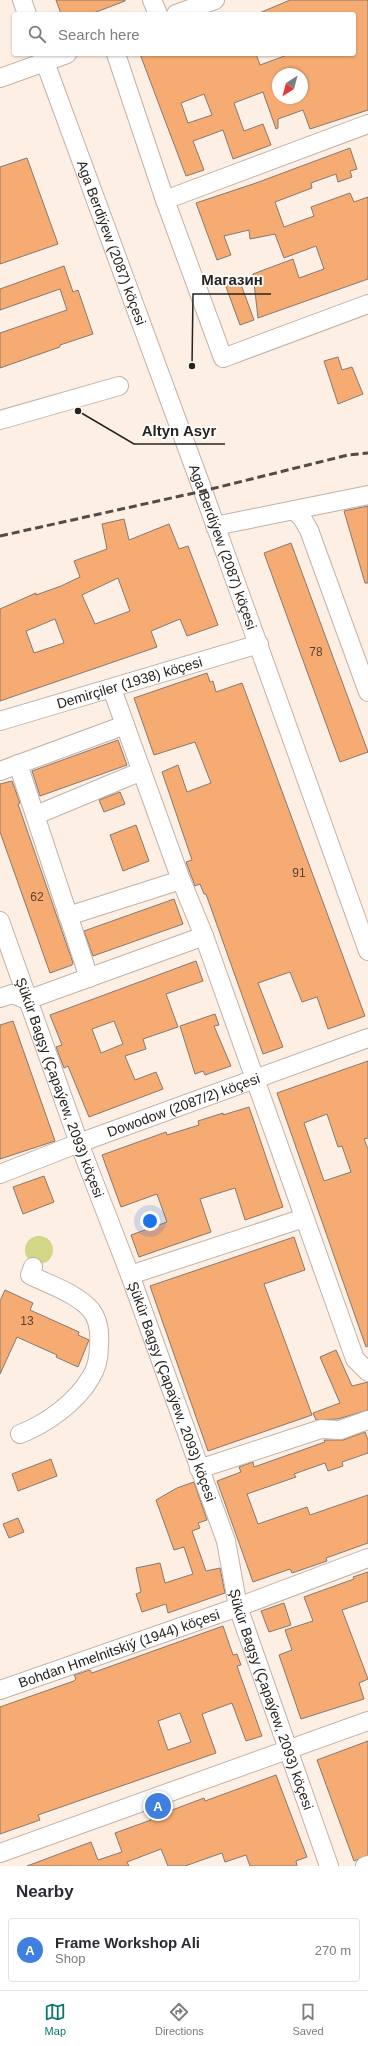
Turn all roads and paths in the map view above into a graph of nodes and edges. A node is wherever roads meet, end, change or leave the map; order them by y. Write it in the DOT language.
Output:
graph roads {
  1 [pos="22,0"];
  2 [pos="152,0"];
  3 [pos="214,0"];
  4 [pos="179,9"];
  5 [pos="26,12"];
  6 [pos="157,12"];
  7 [pos="55,56"];
  8 [pos="117,56"];
  9 [pos="43,58"];
  10 [pos="0,78"];
  11 [pos="368,124"];
  12 [pos="166,200"];
  13 [pos="368,304"];
  14 [pos="118,386"];
  15 [pos="0,420"];
  16 [pos="368,495"];
  17 [pos="294,510"];
  18 [pos="215,526"];
  19 [pos="259,644"];
  20 [pos="112,689"];
  21 [pos="368,692"];
  22 [pos="0,721"];
  23 [pos="125,725"];
  24 [pos="18,764"];
  25 [pos="0,771"];
  26 [pos="142,771"];
  27 [pos="36,814"];
  28 [pos="181,880"];
  29 [pos="68,916"];
  30 [pos="0,921"];
  31 [pos="204,936"];
  32 [pos="368,951"];
  33 [pos="89,978"];
  34 [pos="0,998"];
  35 [pos="27,1000"];
  36 [pos="368,1038"];
  37 [pos="255,1079"];
  38 [pos="79,1143"];
  39 [pos="0,1174"];
  40 [pos="304,1218"];
  41 [pos="33,1267"];
  42 [pos="130,1275"];
  43 [pos="368,1372"];
  44 [pos="368,1420"];
  45 [pos="20,1434"];
  46 [pos="199,1469"];
  47 [pos="368,1558"];
  48 [pos="238,1607"];
  49 [pos="0,1690"];
  50 [pos="368,1721"];
  51 [pos="289,1750"];
  52 [pos="0,1853"];
  53 [pos="368,1865"];
  54 [pos="329,1866"];
  55 [pos="365,1866"];
  1 -- 5 [label="street"];
  2 -- 6 [label="street"];
  3 -- 4 [label="street"];
  7 -- 9 [label="street"];
  8 -- 12 [label="street"];
  9 -- 10 [label="street"];
  9 -- 18 [label="street, Aga Berdiýew (2087) köçesi"];
  11 -- 12 [label="street"];
  12 -- 13 [label="street"];
  14 -- 15 [label="street"];
  16 -- 17 [label="street"];
  17 -- 18 [label="street"];
  17 -- 21 [label="street"];
  18 -- 19 [label="street, Aga Berdiýew (2087) köçesi"];
  19 -- 20 [label="street, Demirçiler (1938) köçesi"];
  19 -- 32 [label="street, Aga Berdiýew (2087) köçesi"];
  20 -- 22 [label="street, Demirçiler (1938) köçesi"];
  20 -- 23 [label="street"];
  23 -- 24 [label="street"];
  23 -- 26 [label="street"];
  24 -- 25 [label="street"];
  24 -- 27 [label="street"];
  26 -- 27 [label="street"];
  26 -- 28 [label="street"];
  27 -- 29 [label="street"];
  28 -- 29 [label="street"];
  28 -- 31 [label="street"];
  29 -- 33 [label="street"];
  30 -- 35 [label="street, Şükür Bagşy (Çapaýew, 2093) köçesi"];
  31 -- 33 [label="street"];
  31 -- 37 [label="street"];
  33 -- 35 [label="street"];
  34 -- 35 [label="street"];
  35 -- 38 [label="street, Şükür Bagşy (Çapaýew, 2093) köçesi"];
  36 -- 37 [label="street, Dowodow (2087/2) köçesi"];
  37 -- 38 [label="street, Dowodow (2087/2) köçesi"];
  37 -- 40 [label="street"];
  38 -- 39 [label="street, Dowodow (2087/2) köçesi"];
  38 -- 42 [label="street, Şükür Bagşy (Çapaýew, 2093) köçesi"];
  40 -- 42 [label="street"];
  40 -- 43 [label="street"];
  41 -- 45 [label="street"];
  42 -- 46 [label="street, Şükür Bagşy (Çapaýew, 2093) köçesi"];
  44 -- 46 [label="street"];
  46 -- 48 [label="street, Şükür Bagşy (Çapaýew, 2093) köçesi"];
  47 -- 48 [label="street, Bohdan Hmelnitskiý (1944) köçesi"];
  48 -- 49 [label="street, Bohdan Hmelnitskiý (1944) köçesi"];
  48 -- 51 [label="street, Şükür Bagşy (Çapaýew, 2093) köçesi"];
  50 -- 51 [label="street"];
  51 -- 52 [label="street"];
  51 -- 54 [label="street, Şükür Bagşy (Çapaýew, 2093) köçesi"];
  53 -- 55 [label="street"];
}
